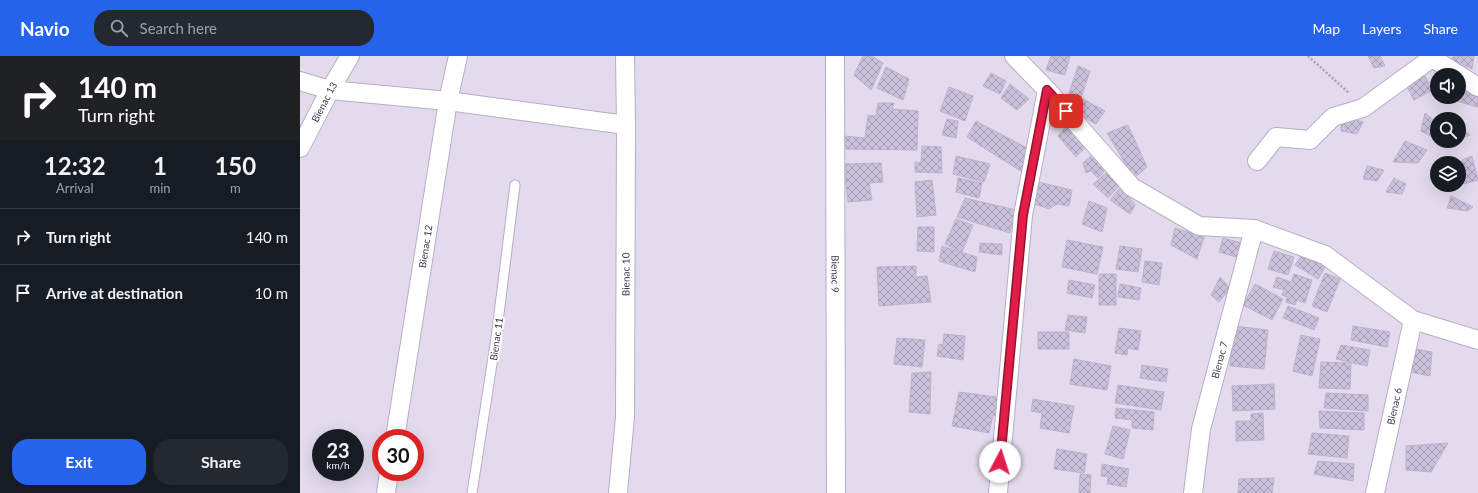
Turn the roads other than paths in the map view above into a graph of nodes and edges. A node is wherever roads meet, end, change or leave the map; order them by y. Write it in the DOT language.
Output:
graph roads {
  1 [pos="350,56"];
  2 [pos="458,56"];
  3 [pos="625,56"];
  4 [pos="835,56"];
  5 [pos="1014,56"];
  6 [pos="1448,68"];
  7 [pos="1466,79"];
  8 [pos="300,81"];
  9 [pos="1478,87"];
  10 [pos="330,90"];
  11 [pos="1047,90"];
  12 [pos="448,102"];
  13 [pos="626,125"];
  14 [pos="300,148"];
  15 [pos="1257,161"];
  16 [pos="515,185"];
  17 [pos="1254,229"];
  18 [pos="1413,320"];
  19 [pos="1478,340"];
  20 [pos="396,429"];
  21 [pos="388,481"];
  22 [pos="386,493"];
  23 [pos="472,493"];
  24 [pos="618,493"];
  25 [pos="836,493"];
  26 [pos="998,493"];
  27 [pos="1193,493"];
  28 [pos="1375,493"];
  1 -- 10 [label="street, Bienac 13"];
  2 -- 12 [label="street, Bienac 12"];
  3 -- 13 [label="street, Bienac 10"];
  4 -- 25 [label="street, Bienac 9"];
  5 -- 11 [label="street"];
  6 -- 15 [label="street"];
  7 -- 9 [label="street"];
  8 -- 10 [label="street"];
  10 -- 12 [label="street"];
  10 -- 14 [label="street, Bienac 13"];
  11 -- 17 [label="street"];
  11 -- 26 [label="street"];
  12 -- 13 [label="street"];
  12 -- 20 [label="street, Bienac 12"];
  13 -- 24 [label="street, Bienac 10"];
  16 -- 23 [label="lane, Bienac 11"];
  17 -- 18 [label="street"];
  17 -- 27 [label="street, Bienac 7"];
  18 -- 19 [label="street"];
  18 -- 28 [label="street, Bienac 6"];
  21 -- 22 [label="street"];
}
